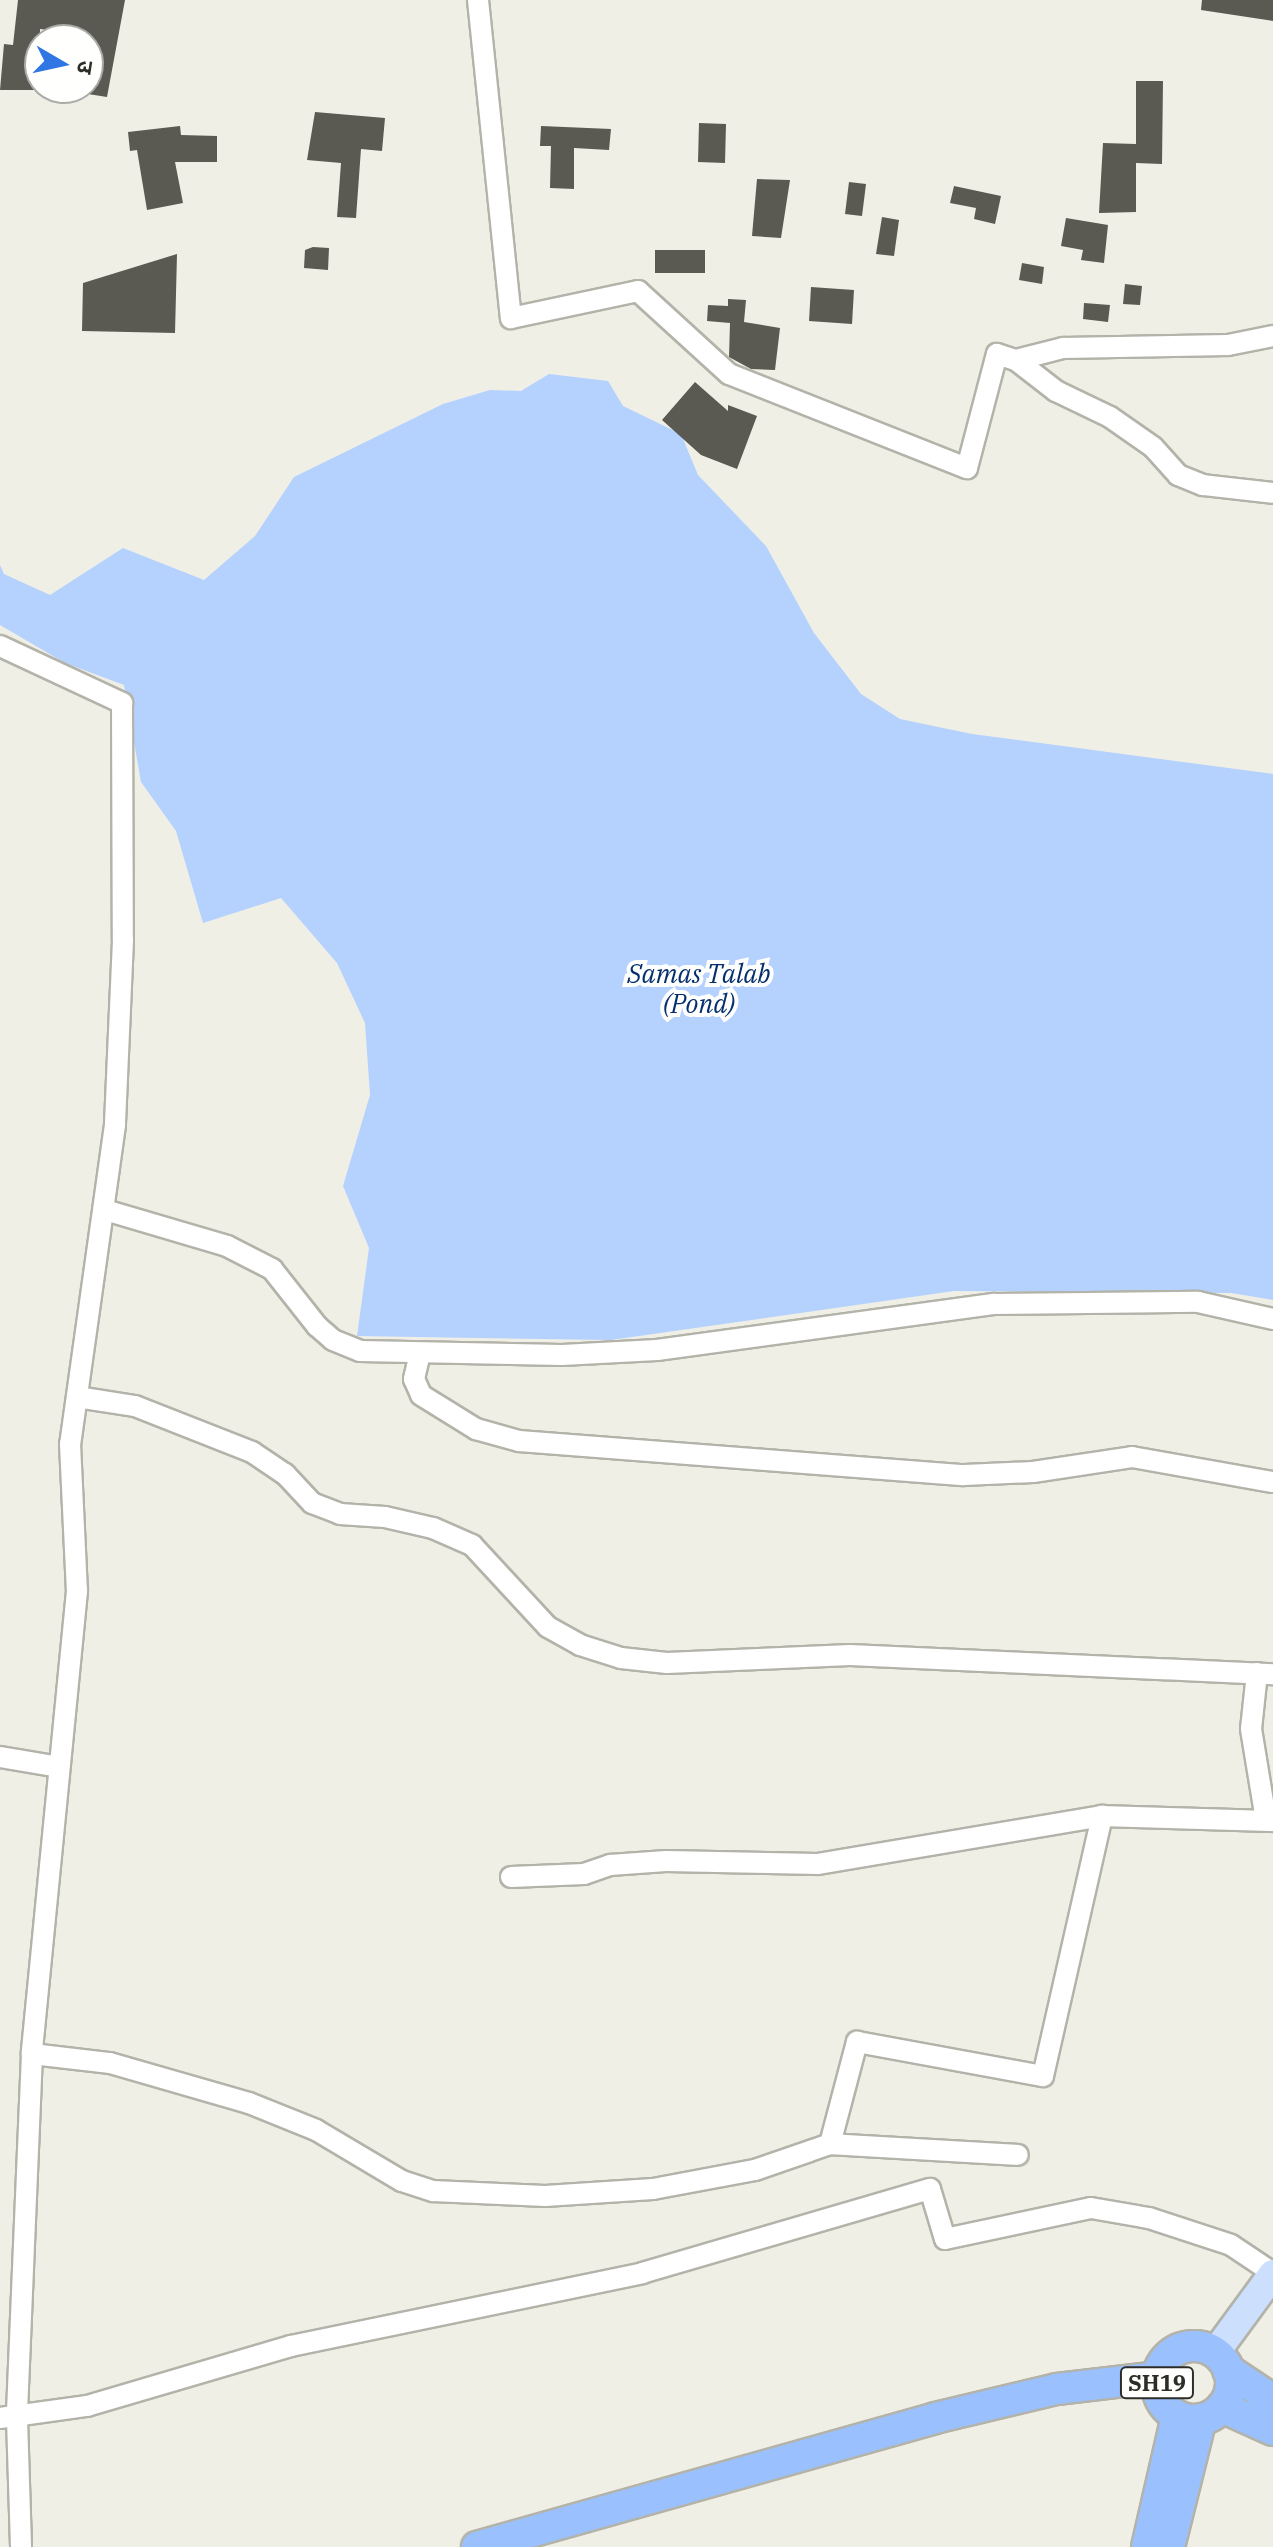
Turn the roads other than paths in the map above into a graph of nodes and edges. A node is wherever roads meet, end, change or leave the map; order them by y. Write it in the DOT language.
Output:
graph roads {
  1 [pos="478,0"];
  2 [pos="1273,336"];
  3 [pos="1016,360"];
  4 [pos="1273,493"];
  5 [pos="0,646"];
  6 [pos="105,1210"];
  7 [pos="1273,1319"];
  8 [pos="420,1353"];
  9 [pos="77,1397"];
  10 [pos="1273,1482"];
  11 [pos="1265,1673"];
  12 [pos="0,1757"];
  13 [pos="59,1767"];
  14 [pos="1102,1816"];
  15 [pos="1269,1820"];
  16 [pos="511,1877"];
  17 [pos="32,2054"];
  18 [pos="830,2144"];
  19 [pos="1018,2155"];
  20 [pos="1273,2273"];
  21 [pos="1222,2362"];
  22 [pos="1157,2377"];
  23 [pos="1273,2400"];
  24 [pos="1200,2414"];
  25 [pos="9,2418"];
  26 [pos="1273,2430"];
  27 [pos="21,2547"];
  28 [pos="477,2547"];
  29 [pos="1147,2547"];
  30 [pos="1169,2547"];
  1 -- 3 [label="street"];
  2 -- 3 [label="street"];
  3 -- 4 [label="street"];
  5 -- 6 [label="street"];
  6 -- 8 [label="street"];
  6 -- 9 [label="street"];
  7 -- 8 [label="street"];
  8 -- 10 [label="street"];
  9 -- 11 [label="street"];
  9 -- 13 [label="street"];
  11 -- 15 [label="street"];
  12 -- 13 [label="street"];
  13 -- 17 [label="street"];
  14 -- 15 [label="street"];
  14 -- 16 [label="street"];
  14 -- 18 [label="street"];
  17 -- 18 [label="street"];
  17 -- 25 [label="street"];
  18 -- 19 [label="street"];
  20 -- 21 [label="street"];
  20 -- 25 [label="street"];
  21 -- 22 [label="main road, SH19"];
  21 -- 23 [label="main road"];
  21 -- 24 [label="main road, SH19"];
  22 -- 24 [label="main road, SH19"];
  22 -- 28 [label="main road"];
  24 -- 26 [label="main road"];
  24 -- 29 [label="main road, SH19"];
  24 -- 30 [label="main road, SH19"];
  25 -- 27 [label="street"];
}
